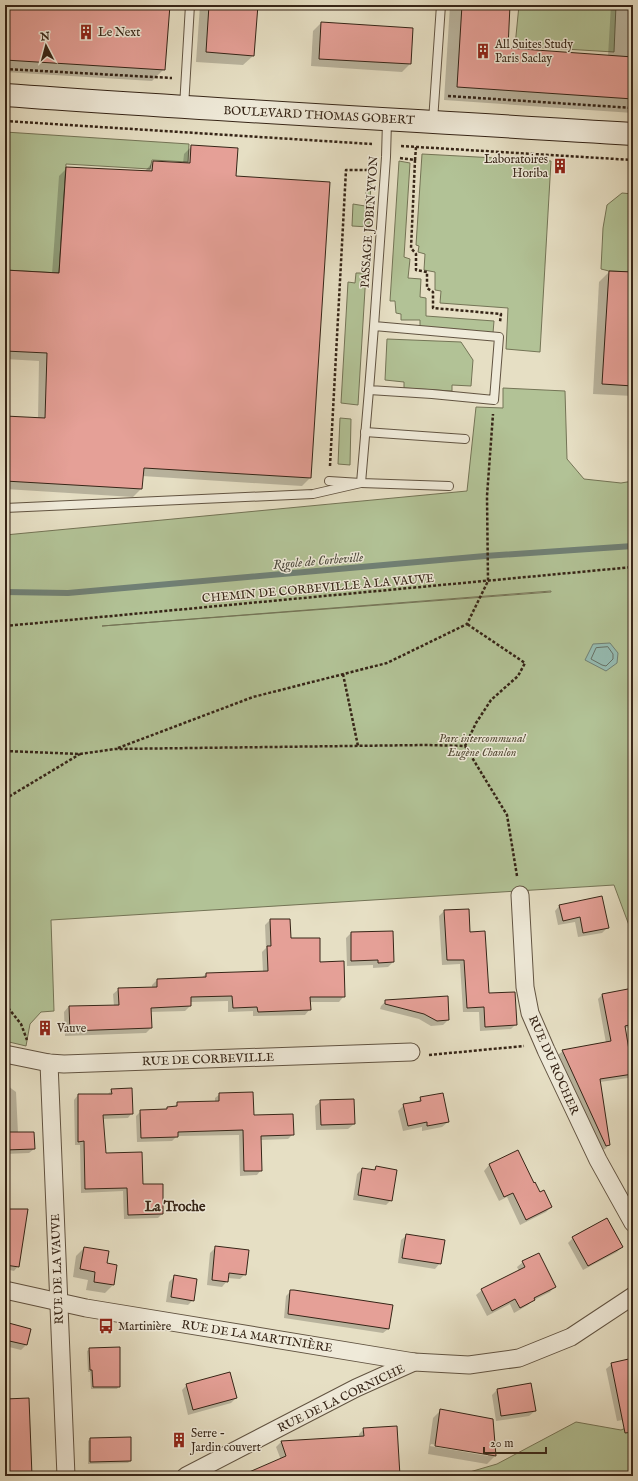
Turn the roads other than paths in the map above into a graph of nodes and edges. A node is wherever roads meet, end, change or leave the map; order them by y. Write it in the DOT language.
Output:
graph roads {
  1 [pos="190,5"];
  2 [pos="441,5"];
  3 [pos="5,95"];
  4 [pos="184,108"];
  5 [pos="387,120"];
  6 [pos="433,122"];
  7 [pos="633,134"];
  8 [pos="374,326"];
  9 [pos="370,390"];
  10 [pos="365,432"];
  11 [pos="465,439"];
  12 [pos="329,481"];
  13 [pos="361,483"];
  14 [pos="449,486"];
  15 [pos="5,508"];
  16 [pos="520,895"];
  17 [pos="411,1052"];
  18 [pos="5,1054"];
  19 [pos="41,1061"];
  20 [pos="633,1222"];
  21 [pos="5,1290"];
  22 [pos="633,1296"];
  23 [pos="59,1302"];
  24 [pos="414,1362"];
  25 [pos="66,1476"];
  26 [pos="186,1476"];
  1 -- 4 [label="lane"];
  2 -- 6 [label="lane"];
  3 -- 4 [label="main road, BOULEVARD THOMAS GOBERT"];
  4 -- 5 [label="main road, BOULEVARD THOMAS GOBERT"];
  5 -- 6 [label="main road, BOULEVARD THOMAS GOBERT"];
  5 -- 8 [label="lane, PASSAGE JOBIN YVON"];
  6 -- 7 [label="main road, BOULEVARD THOMAS GOBERT"];
  8 -- 9 [label="lane, PASSAGE JOBIN YVON"];
  8 -- 9 [label="lane"];
  9 -- 10 [label="lane, PASSAGE JOBIN YVON"];
  10 -- 11 [label="lane"];
  10 -- 13 [label="lane, PASSAGE JOBIN YVON"];
  12 -- 13 [label="lane"];
  13 -- 14 [label="lane"];
  13 -- 15 [label="lane"];
  16 -- 20 [label="street, RUE DU ROCHER"];
  17 -- 19 [label="street, RUE DE CORBEVILLE"];
  18 -- 19 [label="street, RUE DE CORBEVILLE"];
  19 -- 23 [label="street, RUE DE LA VAUVE"];
  21 -- 23 [label="street, RUE DE LA MARTINIÈRE"];
  22 -- 24 [label="street, RUE DE LA CORNICHE"];
  23 -- 24 [label="street, RUE DE LA MARTINIÈRE"];
  23 -- 25 [label="street, RUE DE LA VAUVE"];
  24 -- 26 [label="street, RUE DE LA CORNICHE"];
}
